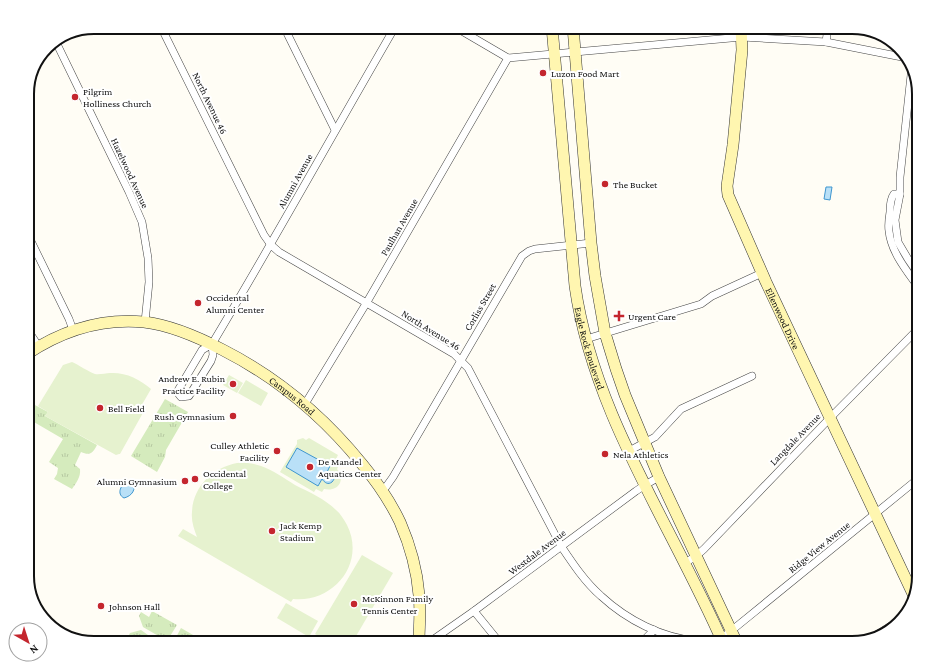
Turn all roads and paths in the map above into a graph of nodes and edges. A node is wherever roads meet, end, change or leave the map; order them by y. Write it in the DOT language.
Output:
graph roads {
  1 [pos="164,34"];
  2 [pos="287,34"];
  3 [pos="391,34"];
  4 [pos="467,34"];
  5 [pos="553,34"];
  6 [pos="574,34"];
  7 [pos="725,34"];
  8 [pos="742,34"];
  9 [pos="759,34"];
  10 [pos="827,34"];
  11 [pos="826,42"];
  12 [pos="58,46"];
  13 [pos="575,52"];
  14 [pos="555,54"];
  15 [pos="898,56"];
  16 [pos="508,58"];
  17 [pos="910,81"];
  18 [pos="335,130"];
  19 [pos="900,194"];
  20 [pos="591,243"];
  21 [pos="271,245"];
  22 [pos="571,246"];
  23 [pos="34,247"];
  24 [pos="912,265"];
  25 [pos="762,273"];
  26 [pos="912,278"];
  27 [pos="367,302"];
  28 [pos="145,322"];
  29 [pos="72,330"];
  30 [pos="605,333"];
  31 [pos="912,335"];
  32 [pos="586,339"];
  33 [pos="34,340"];
  34 [pos="212,344"];
  35 [pos="39,347"];
  36 [pos="34,350"];
  37 [pos="461,360"];
  38 [pos="752,376"];
  39 [pos="305,404"];
  40 [pos="830,418"];
  41 [pos="645,443"];
  42 [pos="629,452"];
  43 [pos="659,477"];
  44 [pos="912,484"];
  45 [pos="645,485"];
  46 [pos="383,491"];
  47 [pos="875,514"];
  48 [pos="561,546"];
  49 [pos="696,556"];
  50 [pos="685,562"];
  51 [pos="910,588"];
  52 [pos="474,612"];
  53 [pos="654,630"];
  54 [pos="731,631"];
  55 [pos="419,636"];
  56 [pos="438,636"];
  57 [pos="494,636"];
  58 [pos="648,636"];
  59 [pos="671,636"];
  60 [pos="720,636"];
  61 [pos="726,636"];
  62 [pos="734,636"];
  1 -- 21 [label="street, North Avenue 46"];
  2 -- 18 [label="street"];
  3 -- 18 [label="street, Alumni Avenue"];
  4 -- 16 [label="street"];
  5 -- 14 [label="main road, Eagle Rock Boulevard"];
  6 -- 13 [label="main road, Eagle Rock Boulevard"];
  7 -- 13 [label="street"];
  8 -- 25 [label="main road, Ellenwood Drive"];
  9 -- 11 [label="street"];
  10 -- 11 [label="street"];
  11 -- 15 [label="street"];
  12 -- 28 [label="street, Hazelwood Avenue"];
  13 -- 14 [label="street"];
  13 -- 20 [label="main road, Eagle Rock Boulevard"];
  14 -- 16 [label="street"];
  14 -- 22 [label="main road, Eagle Rock Boulevard"];
  16 -- 27 [label="street, Paulhan Avenue"];
  17 -- 19 [label="street"];
  18 -- 21 [label="street, Alumni Avenue"];
  19 -- 24 [label="street"];
  19 -- 26 [label="street"];
  20 -- 22 [label="street, Corliss Street"];
  20 -- 30 [label="main road, Eagle Rock Boulevard"];
  21 -- 27 [label="street, North Avenue 46"];
  21 -- 34 [label="street, Alumni Avenue"];
  22 -- 32 [label="main road, Eagle Rock Boulevard"];
  22 -- 37 [label="street, Corliss Street"];
  23 -- 29 [label="street"];
  25 -- 30 [label="street"];
  25 -- 40 [label="main road, Ellenwood Drive"];
  27 -- 37 [label="street, North Avenue 46"];
  27 -- 39 [label="street, Paulhan Avenue"];
  28 -- 29 [label="main road, Campus Road"];
  28 -- 34 [label="main road, Campus Road"];
  29 -- 35 [label="main road, Campus Road"];
  30 -- 32 [label="street"];
  30 -- 41 [label="main road, Eagle Rock Boulevard"];
  31 -- 40 [label="street, Langdale Avenue"];
  32 -- 42 [label="main road, Eagle Rock Boulevard"];
  33 -- 35 [label="street"];
  34 -- 34 [label="street, Alumni Avenue"];
  34 -- 39 [label="main road, Campus Road"];
  35 -- 36 [label="main road, Campus Road"];
  37 -- 46 [label="street, Corliss Street"];
  37 -- 48 [label="street, North Avenue 46"];
  38 -- 41 [label="street"];
  39 -- 46 [label="main road, Campus Road"];
  40 -- 47 [label="main road, Ellenwood Drive"];
  40 -- 49 [label="street, Langdale Avenue"];
  41 -- 42 [label="street"];
  41 -- 43 [label="main road, Eagle Rock Boulevard"];
  42 -- 45 [label="main road, Eagle Rock Boulevard"];
  43 -- 45 [label="street, Westdale Avenue"];
  43 -- 49 [label="main road, Eagle Rock Boulevard"];
  44 -- 47 [label="street, Ridge View Avenue"];
  45 -- 48 [label="street, Westdale Avenue"];
  45 -- 50 [label="main road, Eagle Rock Boulevard"];
  46 -- 55 [label="main road, Campus Road"];
  47 -- 51 [label="main road, Ellenwood Drive"];
  47 -- 54 [label="street, Ridge View Avenue"];
  48 -- 52 [label="street, Westdale Avenue"];
  48 -- 53 [label="street, North Avenue 46"];
  49 -- 50 [label="street, Langdale Avenue"];
  49 -- 54 [label="main road, Eagle Rock Boulevard"];
  50 -- 60 [label="main road, Eagle Rock Boulevard"];
  52 -- 56 [label="street, Westdale Avenue"];
  52 -- 57 [label="street"];
  53 -- 58 [label="street"];
  53 -- 59 [label="street, North Avenue 46"];
  54 -- 61 [label="street, Ridge View Avenue"];
  54 -- 62 [label="main road, Eagle Rock Boulevard"];
}
